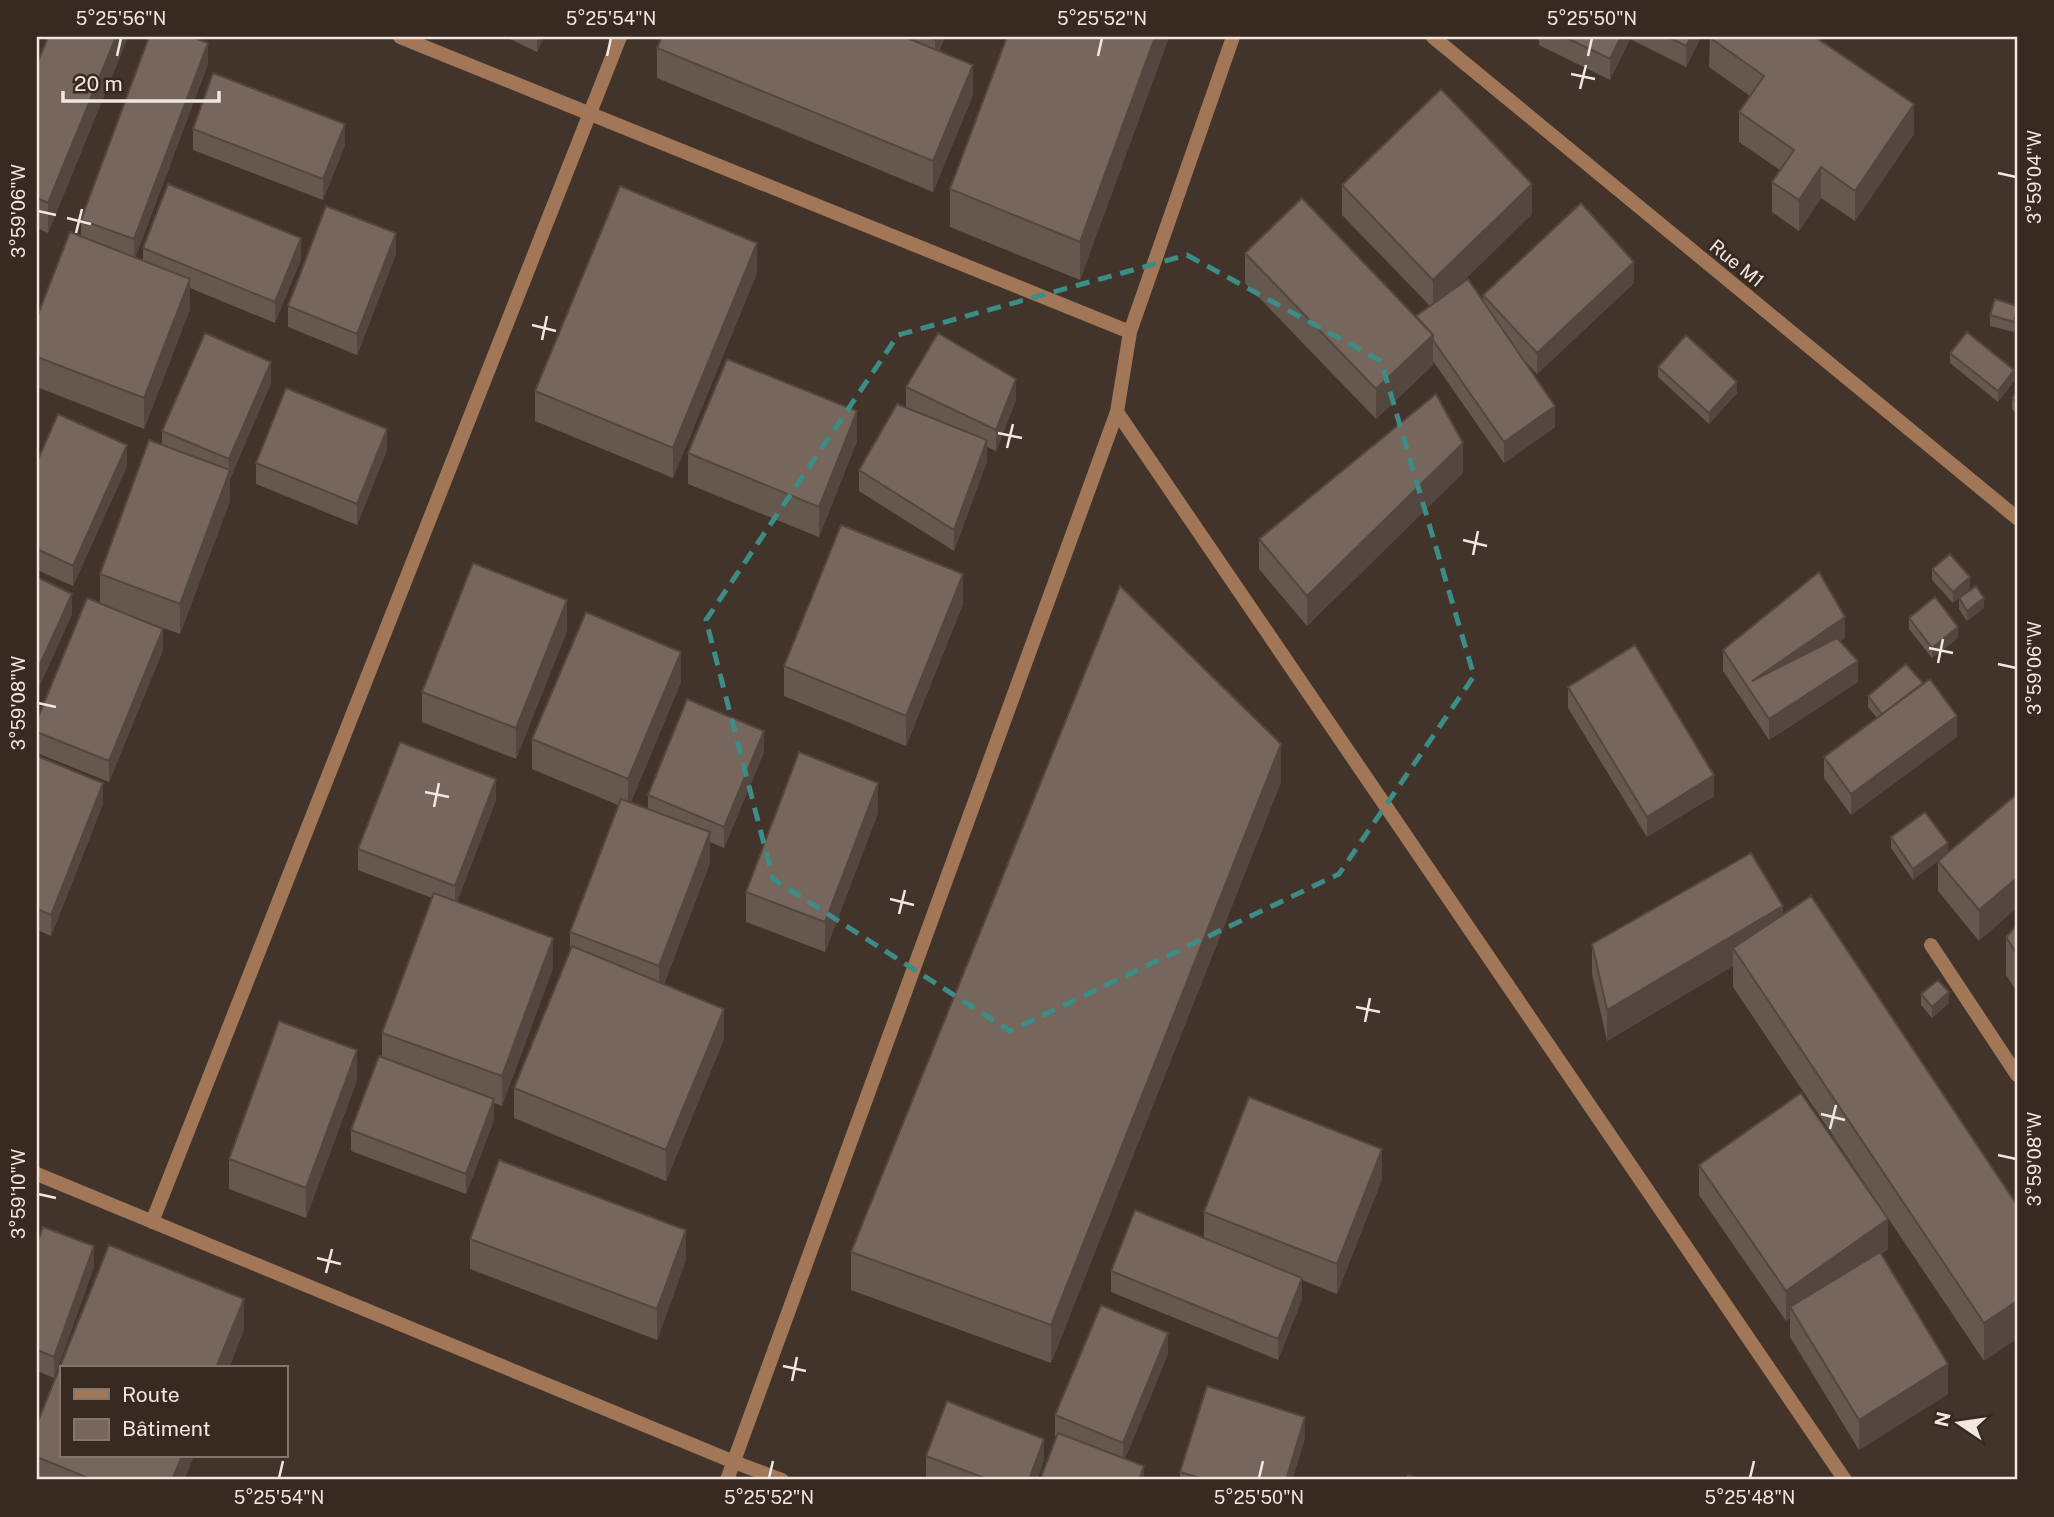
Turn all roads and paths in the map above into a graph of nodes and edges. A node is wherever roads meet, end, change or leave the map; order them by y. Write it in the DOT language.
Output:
graph roads {
  1 [pos="400,37"];
  2 [pos="621,37"];
  3 [pos="1233,37"];
  4 [pos="1433,37"];
  5 [pos="590,113"];
  6 [pos="1130,332"];
  7 [pos="1117,412"];
  8 [pos="2017,518"];
  9 [pos="1931,945"];
  10 [pos="2017,1075"];
  11 [pos="37,1174"];
  12 [pos="152,1222"];
  13 [pos="734,1462"];
  14 [pos="727,1480"];
  15 [pos="782,1480"];
  16 [pos="1845,1480"];
  1 -- 5 [label="street"];
  2 -- 5 [label="street"];
  3 -- 6 [label="street"];
  4 -- 8 [label="street, Rue M1"];
  5 -- 6 [label="street"];
  5 -- 12 [label="street"];
  6 -- 7 [label="street"];
  7 -- 13 [label="street"];
  7 -- 16 [label="street"];
  9 -- 10 [label="street"];
  11 -- 12 [label="street"];
  12 -- 13 [label="street"];
  13 -- 14 [label="street"];
  13 -- 15 [label="street"];
}
